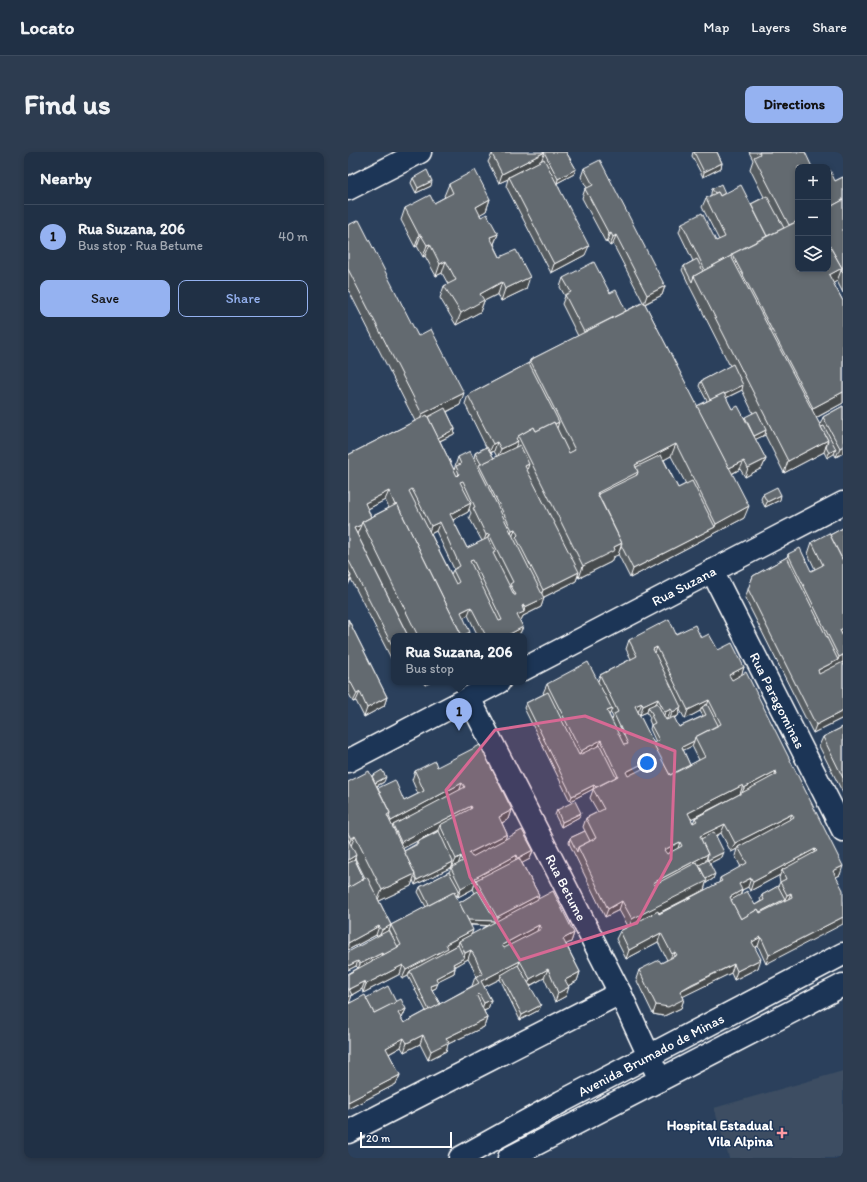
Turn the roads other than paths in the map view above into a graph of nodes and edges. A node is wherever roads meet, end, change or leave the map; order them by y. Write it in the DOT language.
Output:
graph roads {
  1 [pos="420,152"];
  2 [pos="348,189"];
  3 [pos="843,503"];
  4 [pos="712,571"];
  5 [pos="527,667"];
  6 [pos="493,685"];
  7 [pos="468,698"];
  8 [pos="348,761"];
  9 [pos="843,830"];
  10 [pos="843,954"];
  11 [pos="843,985"];
  12 [pos="620,994"];
  13 [pos="648,1056"];
  14 [pos="660,1080"];
  15 [pos="348,1132"];
  16 [pos="460,1158"];
  17 [pos="509,1158"];
  1 -- 2 [label="street"];
  3 -- 4 [label="street, Rua Suzana"];
  4 -- 5 [label="street, Rua Suzana"];
  4 -- 9 [label="street, Rua Paragominas"];
  6 -- 7 [label="street"];
  7 -- 8 [label="street"];
  7 -- 12 [label="street, Rua Betume"];
  10 -- 13 [label="street, Avenida Brumado de Minas"];
  11 -- 14 [label="street, Avenida Brumado de Minas"];
  12 -- 13 [label="street, Rua Betume"];
  12 -- 15 [label="street"];
  13 -- 14 [label="street, Rua Betume"];
  13 -- 16 [label="street, Avenida Brumado de Minas"];
  14 -- 17 [label="street, Avenida Brumado de Minas"];
}
